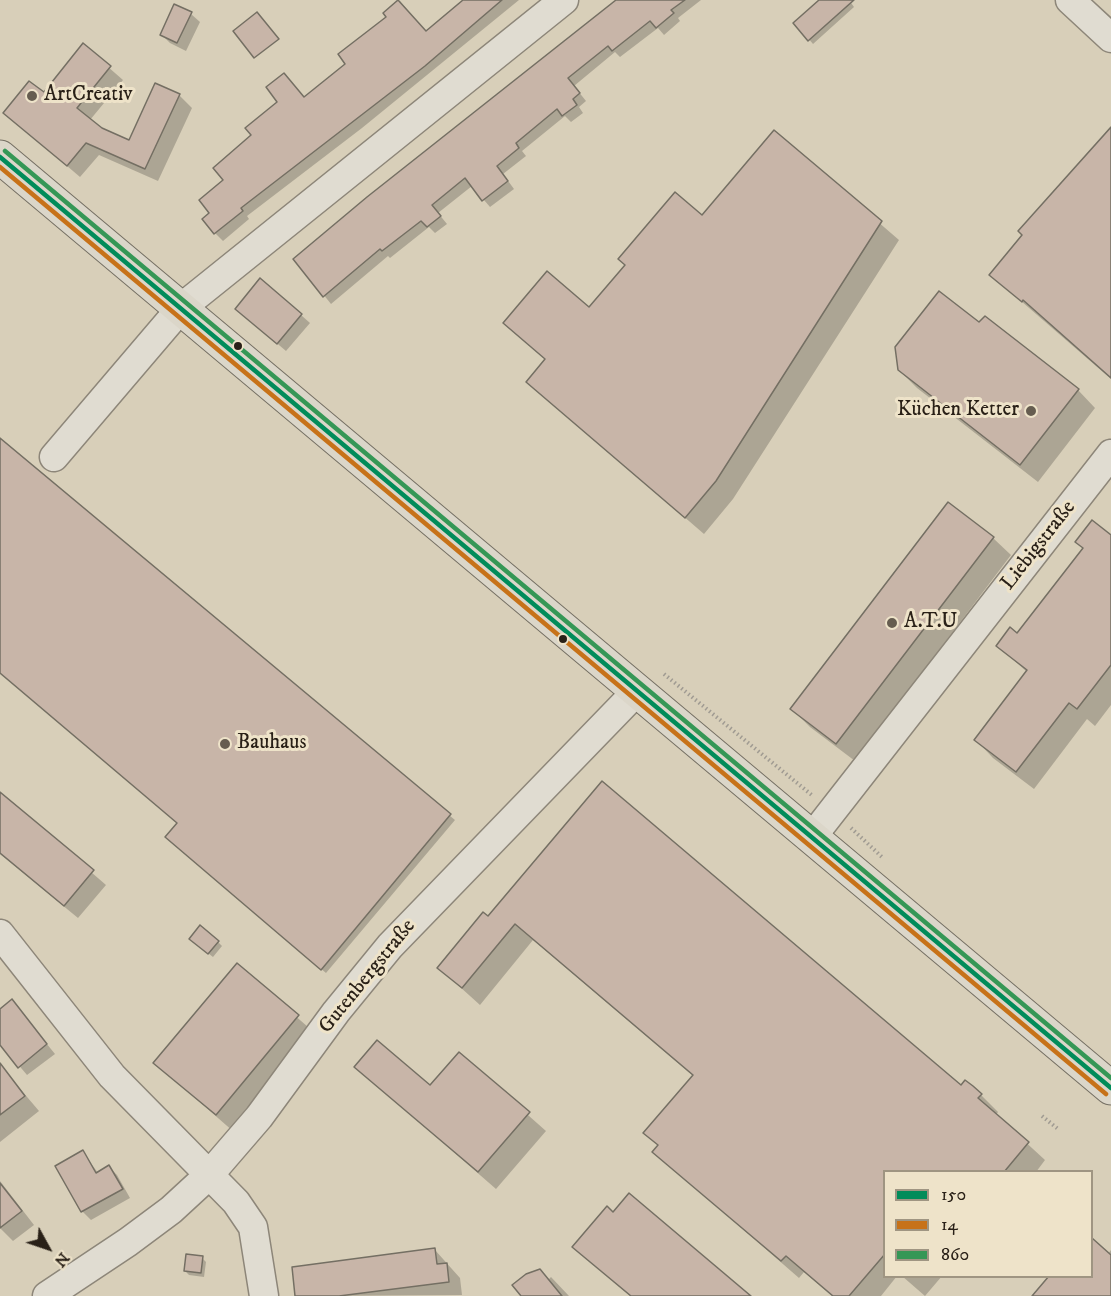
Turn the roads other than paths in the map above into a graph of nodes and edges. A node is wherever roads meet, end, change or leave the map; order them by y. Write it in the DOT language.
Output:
graph roads {
  1 [pos="564,0"];
  2 [pos="1070,0"];
  3 [pos="1111,38"];
  4 [pos="0,157"];
  5 [pos="181,308"];
  6 [pos="1111,454"];
  7 [pos="54,457"];
  8 [pos="638,690"];
  9 [pos="812,837"];
  10 [pos="0,934"];
  11 [pos="1111,1088"];
  12 [pos="209,1174"];
  13 [pos="47,1296"];
  14 [pos="264,1296"];
  1 -- 5 [label="street"];
  2 -- 3 [label="street"];
  4 -- 5 [label="main road"];
  5 -- 7 [label="street"];
  5 -- 8 [label="main road"];
  6 -- 9 [label="street, Liebigstraße"];
  8 -- 9 [label="main road"];
  8 -- 12 [label="street, Gutenbergstraße"];
  9 -- 11 [label="main road"];
  10 -- 12 [label="street"];
  12 -- 13 [label="street, Gutenbergstraße"];
  12 -- 14 [label="street"];
}
